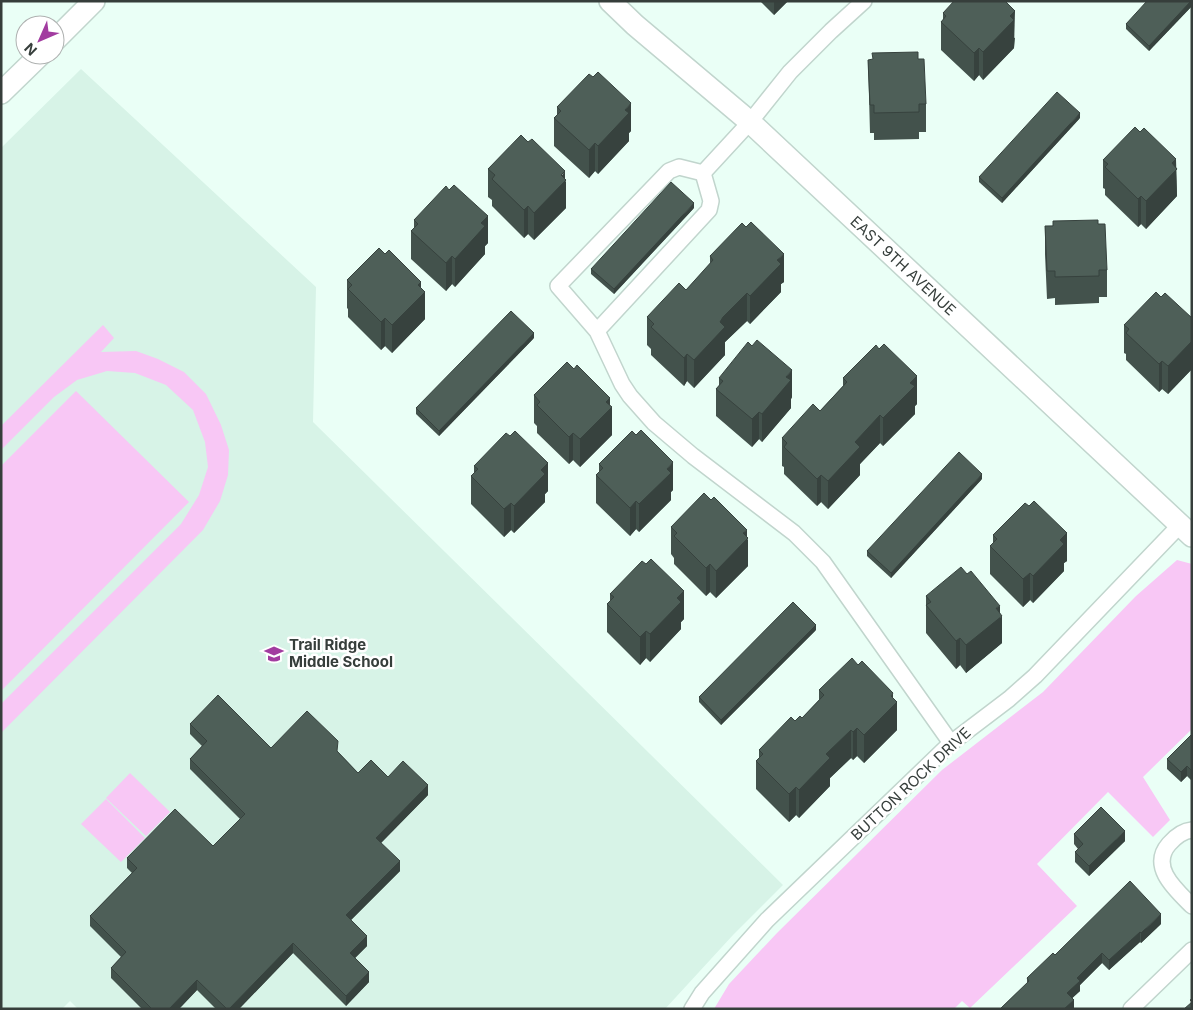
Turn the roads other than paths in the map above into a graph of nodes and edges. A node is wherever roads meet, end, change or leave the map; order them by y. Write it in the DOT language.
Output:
graph roads {
  1 [pos="94,1"];
  2 [pos="610,1"];
  3 [pos="864,1"];
  4 [pos="65,30"];
  5 [pos="30,65"];
  6 [pos="1,93"];
  7 [pos="750,122"];
  8 [pos="703,173"];
  9 [pos="597,331"];
  10 [pos="1186,531"];
  11 [pos="951,743"];
  12 [pos="1192,830"];
  13 [pos="1192,906"];
  14 [pos="1192,950"];
  15 [pos="692,1009"];
  16 [pos="1131,1009"];
  1 -- 4 [label="main road"];
  2 -- 7 [label="main road, EAST 9TH AVENUE"];
  3 -- 7 [label="street"];
  5 -- 6 [label="main road"];
  7 -- 8 [label="street"];
  7 -- 10 [label="main road, EAST 9TH AVENUE"];
  8 -- 9 [label="street"];
  8 -- 9 [label="street"];
  9 -- 11 [label="street"];
  10 -- 11 [label="street, BUTTON ROCK DRIVE"];
  11 -- 15 [label="street, BUTTON ROCK DRIVE"];
  12 -- 13 [label="street"];
  14 -- 16 [label="street"];
}
